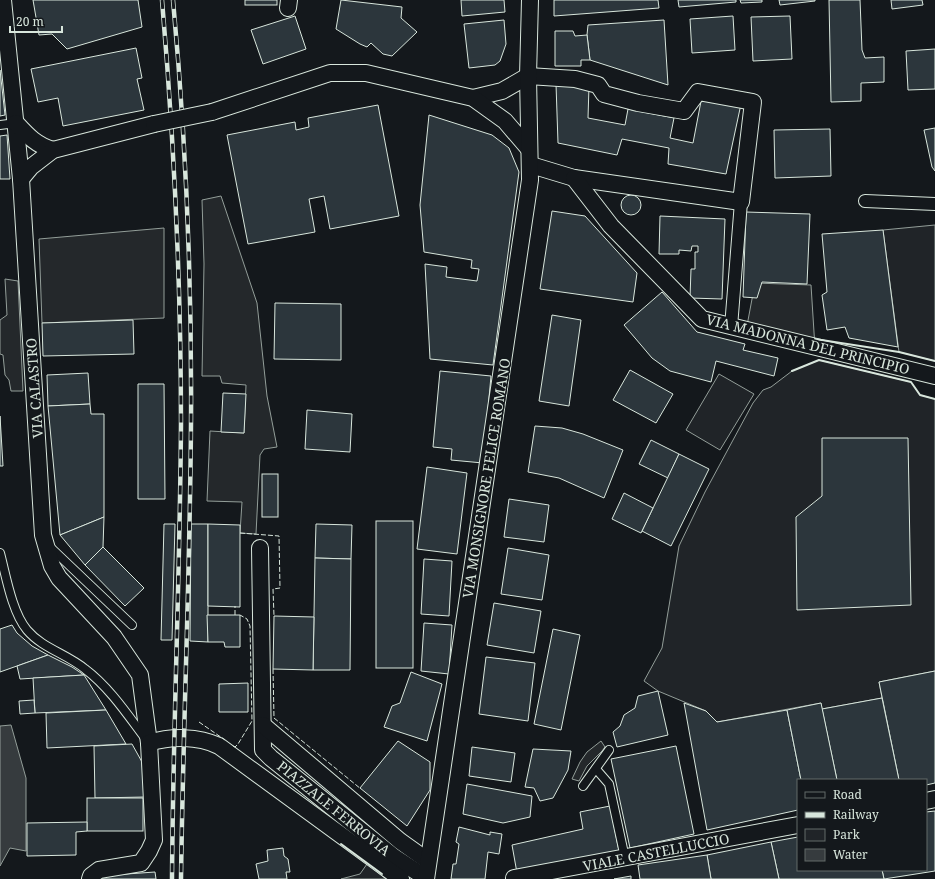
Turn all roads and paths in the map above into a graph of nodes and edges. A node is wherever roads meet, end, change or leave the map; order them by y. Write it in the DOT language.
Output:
graph roads {
  1 [pos="3,0"];
  2 [pos="530,0"];
  3 [pos="528,76"];
  4 [pos="473,98"];
  5 [pos="16,123"];
  6 [pos="0,125"];
  7 [pos="529,149"];
  8 [pos="53,150"];
  9 [pos="531,165"];
  10 [pos="574,178"];
  11 [pos="21,179"];
  12 [pos="865,201"];
  13 [pos="741,202"];
  14 [pos="935,204"];
  15 [pos="731,326"];
  16 [pos="935,376"];
  17 [pos="48,546"];
  18 [pos="260,548"];
  19 [pos="0,553"];
  20 [pos="132,626"];
  21 [pos="263,725"];
  22 [pos="156,741"];
  23 [pos="609,750"];
  24 [pos="596,769"];
  25 [pos="583,786"];
  26 [pos="797,825"];
  27 [pos="625,858"];
  28 [pos="428,861"];
  29 [pos="514,878"];
  30 [pos="90,879"];
  31 [pos="402,879"];
  32 [pos="426,879"];
  1 -- 5 [label="street, VIA CALASTRO"];
  2 -- 3 [label="street, VIA MONSIGNORE FELICE ROMANO"];
  3 -- 4 [label="street"];
  3 -- 7 [label="street, VIA MONSIGNORE FELICE ROMANO"];
  3 -- 13 [label="street"];
  4 -- 7 [label="street"];
  4 -- 8 [label="street, bridge"];
  5 -- 6 [label="lane"];
  5 -- 8 [label="street"];
  5 -- 11 [label="street, VIA CALASTRO"];
  7 -- 9 [label="street, VIA MONSIGNORE FELICE ROMANO"];
  8 -- 11 [label="street"];
  9 -- 10 [label="street"];
  9 -- 28 [label="street, VIA MONSIGNORE FELICE ROMANO"];
  10 -- 13 [label="street"];
  10 -- 15 [label="street, VIA MADONNA DEL PRINCIPIO"];
  11 -- 17 [label="street, VIA CALASTRO"];
  12 -- 14 [label="street"];
  13 -- 15 [label="street"];
  15 -- 16 [label="street, VIA MADONNA DEL PRINCIPIO"];
  17 -- 20 [label="lane"];
  17 -- 22 [label="street, VIA CALASTRO"];
  18 -- 21 [label="street, PIAZZALE FERROVIA"];
  19 -- 22 [label="lane"];
  21 -- 28 [label="street, PIAZZALE FERROVIA"];
  21 -- 32 [label="street, PIAZZALE FERROVIA"];
  22 -- 30 [label="street, VIA CALASTRO"];
  22 -- 31 [label="street"];
  23 -- 24 [label="lane"];
  24 -- 25 [label="lane"];
  24 -- 27 [label="lane"];
  26 -- 27 [label="street, VIALE CASTELLUCCIO"];
  27 -- 29 [label="street, VIALE CASTELLUCCIO"];
  28 -- 32 [label="street, VIA MONSIGNORE FELICE ROMANO"];
}
